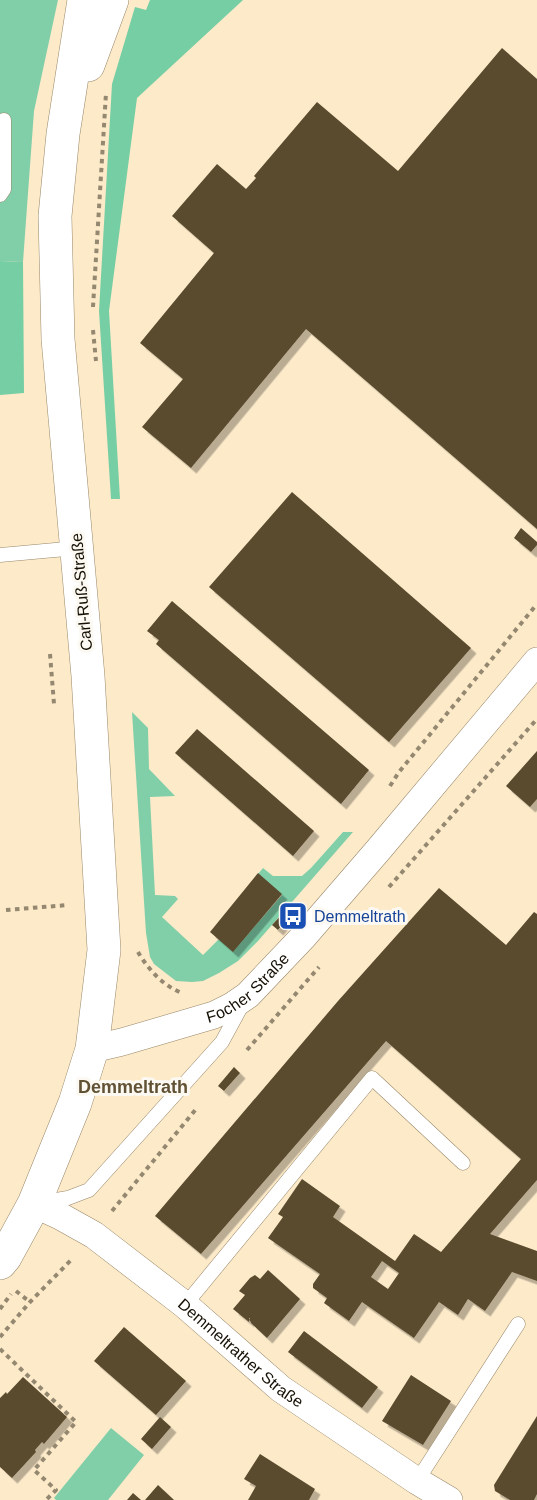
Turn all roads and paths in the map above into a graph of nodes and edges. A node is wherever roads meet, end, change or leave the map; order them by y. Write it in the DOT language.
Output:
graph roads {
  1 [pos="84,0"];
  2 [pos="112,0"];
  3 [pos="107,85"];
  4 [pos="4,120"];
  5 [pos="63,134"];
  6 [pos="0,195"];
  7 [pos="92,314"];
  8 [pos="93,326"];
  9 [pos="96,361"];
  10 [pos="77,548"];
  11 [pos="0,555"];
  12 [pos="537,604"];
  13 [pos="537,661"];
  14 [pos="537,719"];
  15 [pos="389,788"];
  16 [pos="382,895"];
  17 [pos="68,905"];
  18 [pos="6,910"];
  19 [pos="137,944"];
  20 [pos="320,966"];
  21 [pos="187,994"];
  22 [pos="248,995"];
  23 [pos="92,1049"];
  24 [pos="244,1053"];
  25 [pos="200,1105"];
  26 [pos="463,1163"];
  27 [pos="34,1204"];
  28 [pos="94,1235"];
  29 [pos="7,1276"];
  30 [pos="185,1305"];
  31 [pos="0,1309"];
  32 [pos="518,1324"];
  33 [pos="0,1337"];
  34 [pos="0,1349"];
  35 [pos="417,1481"];
  36 [pos="46,1500"];
  37 [pos="449,1500"];
  1 -- 5 [label="main road, Carl-Ruß-Straße"];
  2 -- 5 [label="main road, Carl-Ruß-Straße"];
  3 -- 7 [label="path"];
  4 -- 6 [label="lane"];
  5 -- 10 [label="main road, Carl-Ruß-Straße"];
  8 -- 9 [label="path"];
  10 -- 11 [label="lane"];
  10 -- 23 [label="main road, Carl-Ruß-Straße"];
  12 -- 15 [label="path"];
  13 -- 22 [label="street, Focher Straße"];
  14 -- 16 [label="path"];
  17 -- 18 [label="path"];
  19 -- 21 [label="path"];
  20 -- 24 [label="path"];
  22 -- 23 [label="street, Focher Straße"];
  22 -- 27 [label="lane"];
  23 -- 27 [label="main road"];
  25 -- 28 [label="path"];
  26 -- 30 [label="lane"];
  27 -- 28 [label="street, Demmeltrather Straße"];
  27 -- 29 [label="main road"];
  28 -- 30 [label="street, Demmeltrather Straße"];
  28 -- 33 [label="path"];
  29 -- 31 [label="path"];
  30 -- 35 [label="street, Demmeltrather Straße"];
  32 -- 35 [label="lane"];
  34 -- 36 [label="path"];
  35 -- 37 [label="street, Demmeltrather Straße"];
}
